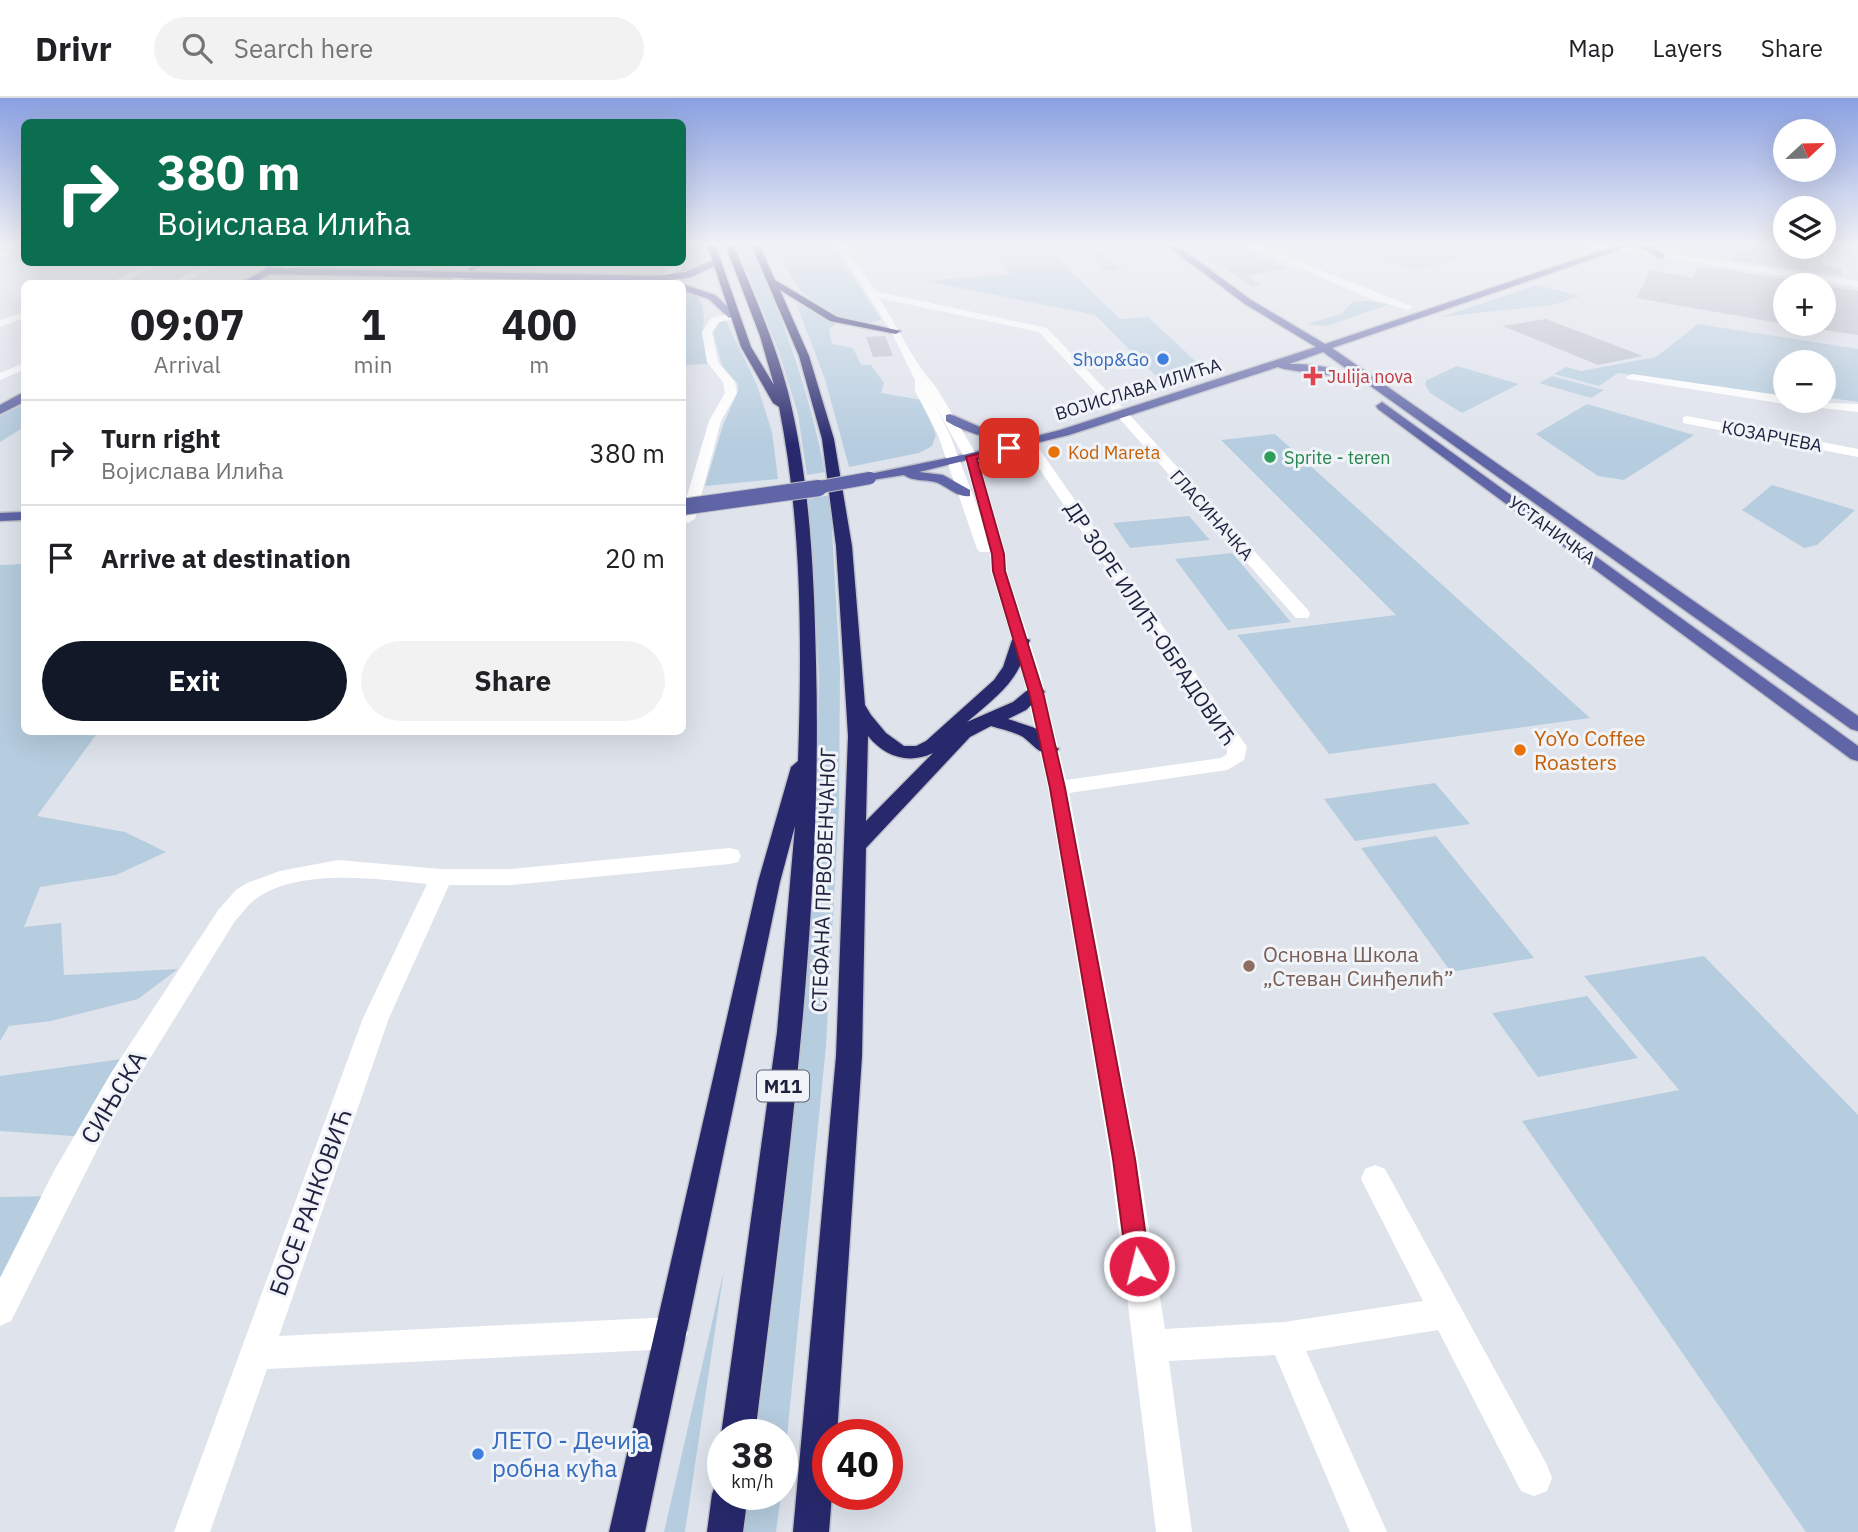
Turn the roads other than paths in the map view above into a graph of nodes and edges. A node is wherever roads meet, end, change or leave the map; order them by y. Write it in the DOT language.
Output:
graph roads {
  1 [pos="727,311"];
  2 [pos="731,311"];
  3 [pos="755,311"];
  4 [pos="785,311"];
  5 [pos="818,311"];
  6 [pos="883,311"];
  7 [pos="954,311"];
  8 [pos="1262,311"];
  9 [pos="1265,311"];
  10 [pos="1397,311"];
  11 [pos="1414,311"];
  12 [pos="733,316"];
  13 [pos="21,317"];
  14 [pos="887,317"];
  15 [pos="0,324"];
  16 [pos="861,326"];
  17 [pos="896,331"];
  18 [pos="1314,344"];
  19 [pos="21,358"];
  20 [pos="21,367"];
  21 [pos="1270,367"];
  22 [pos="3,371"];
  23 [pos="1632,377"];
  24 [pos="921,380"];
  25 [pos="21,390"];
  26 [pos="1773,398"];
  27 [pos="21,399"];
  28 [pos="0,400"];
  29 [pos="1374,401"];
  30 [pos="1836,406"];
  31 [pos="1858,408"];
  32 [pos="0,410"];
  33 [pos="1119,411"];
  34 [pos="786,413"];
  35 [pos="950,418"];
  36 [pos="1687,421"];
  37 [pos="1028,438"];
  38 [pos="969,453"];
  39 [pos="1858,453"];
  40 [pos="952,457"];
  41 [pos="867,474"];
  42 [pos="888,475"];
  43 [pos="965,494"];
  44 [pos="686,496"];
  45 [pos="686,510"];
  46 [pos="686,513"];
  47 [pos="21,516"];
  48 [pos="0,517"];
  49 [pos="0,526"];
  50 [pos="21,526"];
  51 [pos="999,571"];
  52 [pos="1302,614"];
  53 [pos="1021,640"];
  54 [pos="1036,692"];
  55 [pos="856,705"];
  56 [pos="990,719"];
  57 [pos="1858,725"];
  58 [pos="810,734"];
  59 [pos="1049,749"];
  60 [pos="1858,755"];
  61 [pos="1058,788"];
  62 [pos="856,846"];
  63 [pos="730,856"];
  64 [pos="441,877"];
  65 [pos="1375,1180"];
  66 [pos="0,1310"];
  67 [pos="1447,1313"];
  68 [pos="672,1332"];
  69 [pos="1284,1338"];
  70 [pos="1151,1346"];
  71 [pos="255,1353"];
  72 [pos="740,1419"];
  73 [pos="1534,1478"];
  74 [pos="728,1510"];
  75 [pos="192,1532"];
  76 [pos="627,1532"];
  77 [pos="725,1532"];
  78 [pos="811,1532"];
  79 [pos="1174,1532"];
  80 [pos="1369,1532"];
  1 -- 12 [label="main road"];
  2 -- 12 [label="highway"];
  3 -- 34 [label="highway, СТЕФАНА ПРВОВЕНЧАНОГ / M11"];
  4 -- 55 [label="highway, СТЕФАНА ПРВОВЕНЧАНОГ"];
  5 -- 16 [label="highway"];
  6 -- 14 [label="street"];
  7 -- 33 [label="street, ГЛАСИНАЧКА"];
  8 -- 18 [label="main road, УСТАНИЧКА"];
  9 -- 18 [label="main road, УСТАНИЧКА"];
  10 -- 18 [label="main road, ВОЈИСЛАВА ИЛИЋА"];
  11 -- 18 [label="main road, ВОЈИСЛАВА ИЛИЋА"];
  12 -- 34 [label="highway"];
  12 -- 45 [label="street"];
  13 -- 15 [label="street"];
  14 -- 16 [label="highway"];
  14 -- 17 [label="street"];
  16 -- 17 [label="highway"];
  17 -- 24 [label="street"];
  18 -- 21 [label="main road, ВОЈИСЛАВА ИЛИЋА"];
  18 -- 21 [label="main road, УСТАНИЧКА"];
  18 -- 33 [label="main road, ВОЈИСЛАВА ИЛИЋА"];
  18 -- 57 [label="main road, УСТАНИЧКА"];
  19 -- 22 [label="street"];
  20 -- 22 [label="street"];
  21 -- 33 [label="main road, ВОЈИСЛАВА ИЛИЋА"];
  23 -- 26 [label="street"];
  24 -- 35 [label="street"];
  24 -- 40 [label="street"];
  25 -- 28 [label="main road"];
  27 -- 32 [label="main road"];
  29 -- 60 [label="main road, УСТАНИЧКА"];
  30 -- 31 [label="street"];
  33 -- 37 [label="main road, ВОЈИСЛАВА ИЛИЋА"];
  33 -- 52 [label="street, ГЛАСИНАЧКА"];
  34 -- 58 [label="highway, СТЕФАНА ПРВОВЕНЧАНОГ / M11"];
  35 -- 37 [label="main road"];
  35 -- 38 [label="street"];
  36 -- 39 [label="street, КОЗАРЧЕВА"];
  37 -- 38 [label="main road, ВОЈИСЛАВА ИЛИЋА"];
  37 -- 61 [label="street, ДР ЗОРЕ ИЛИЋ-ОБРАДОВИЋ"];
  38 -- 40 [label="main road, ВОЈИСЛАВА ИЛИЋА"];
  38 -- 51 [label="street"];
  40 -- 41 [label="main road, ВОЈИСЛАВА ИЛИЋА"];
  40 -- 42 [label="main road, ВОЈИСЛАВА ИЛИЋА"];
  40 -- 43 [label="street"];
  41 -- 42 [label="main road, ВОЈИСЛАВА ИЛИЋА"];
  41 -- 44 [label="main road, ВОЈИСЛАВА ИЛИЋА"];
  41 -- 46 [label="main road, ВОЈИСЛАВА ИЛИЋА, bridge"];
  42 -- 43 [label="main road"];
  43 -- 51 [label="street"];
  47 -- 48 [label="main road"];
  49 -- 50 [label="main road"];
  51 -- 53 [label="street"];
  53 -- 54 [label="street"];
  53 -- 55 [label="highway"];
  54 -- 56 [label="highway"];
  54 -- 59 [label="street"];
  55 -- 62 [label="highway, СТЕФАНА ПРВОВЕНЧАНОГ"];
  56 -- 59 [label="highway"];
  56 -- 62 [label="highway"];
  58 -- 68 [label="highway"];
  58 -- 72 [label="highway, СТЕФАНА ПРВОВЕНЧАНОГ / M11"];
  59 -- 61 [label="street"];
  61 -- 70 [label="street"];
  62 -- 78 [label="highway, СТЕФАНА ПРВОВЕНЧАНОГ"];
  63 -- 64 [label="street"];
  64 -- 66 [label="street, СИЊСКА"];
  64 -- 71 [label="street, БОСЕ РАНКОВИЋ"];
  65 -- 67 [label="street"];
  67 -- 69 [label="street"];
  67 -- 73 [label="street"];
  68 -- 71 [label="street"];
  68 -- 76 [label="highway"];
  69 -- 70 [label="street"];
  69 -- 80 [label="street"];
  70 -- 79 [label="street"];
  71 -- 75 [label="street, БОСЕ РАНКОВИЋ"];
  74 -- 77 [label="highway"];
}
